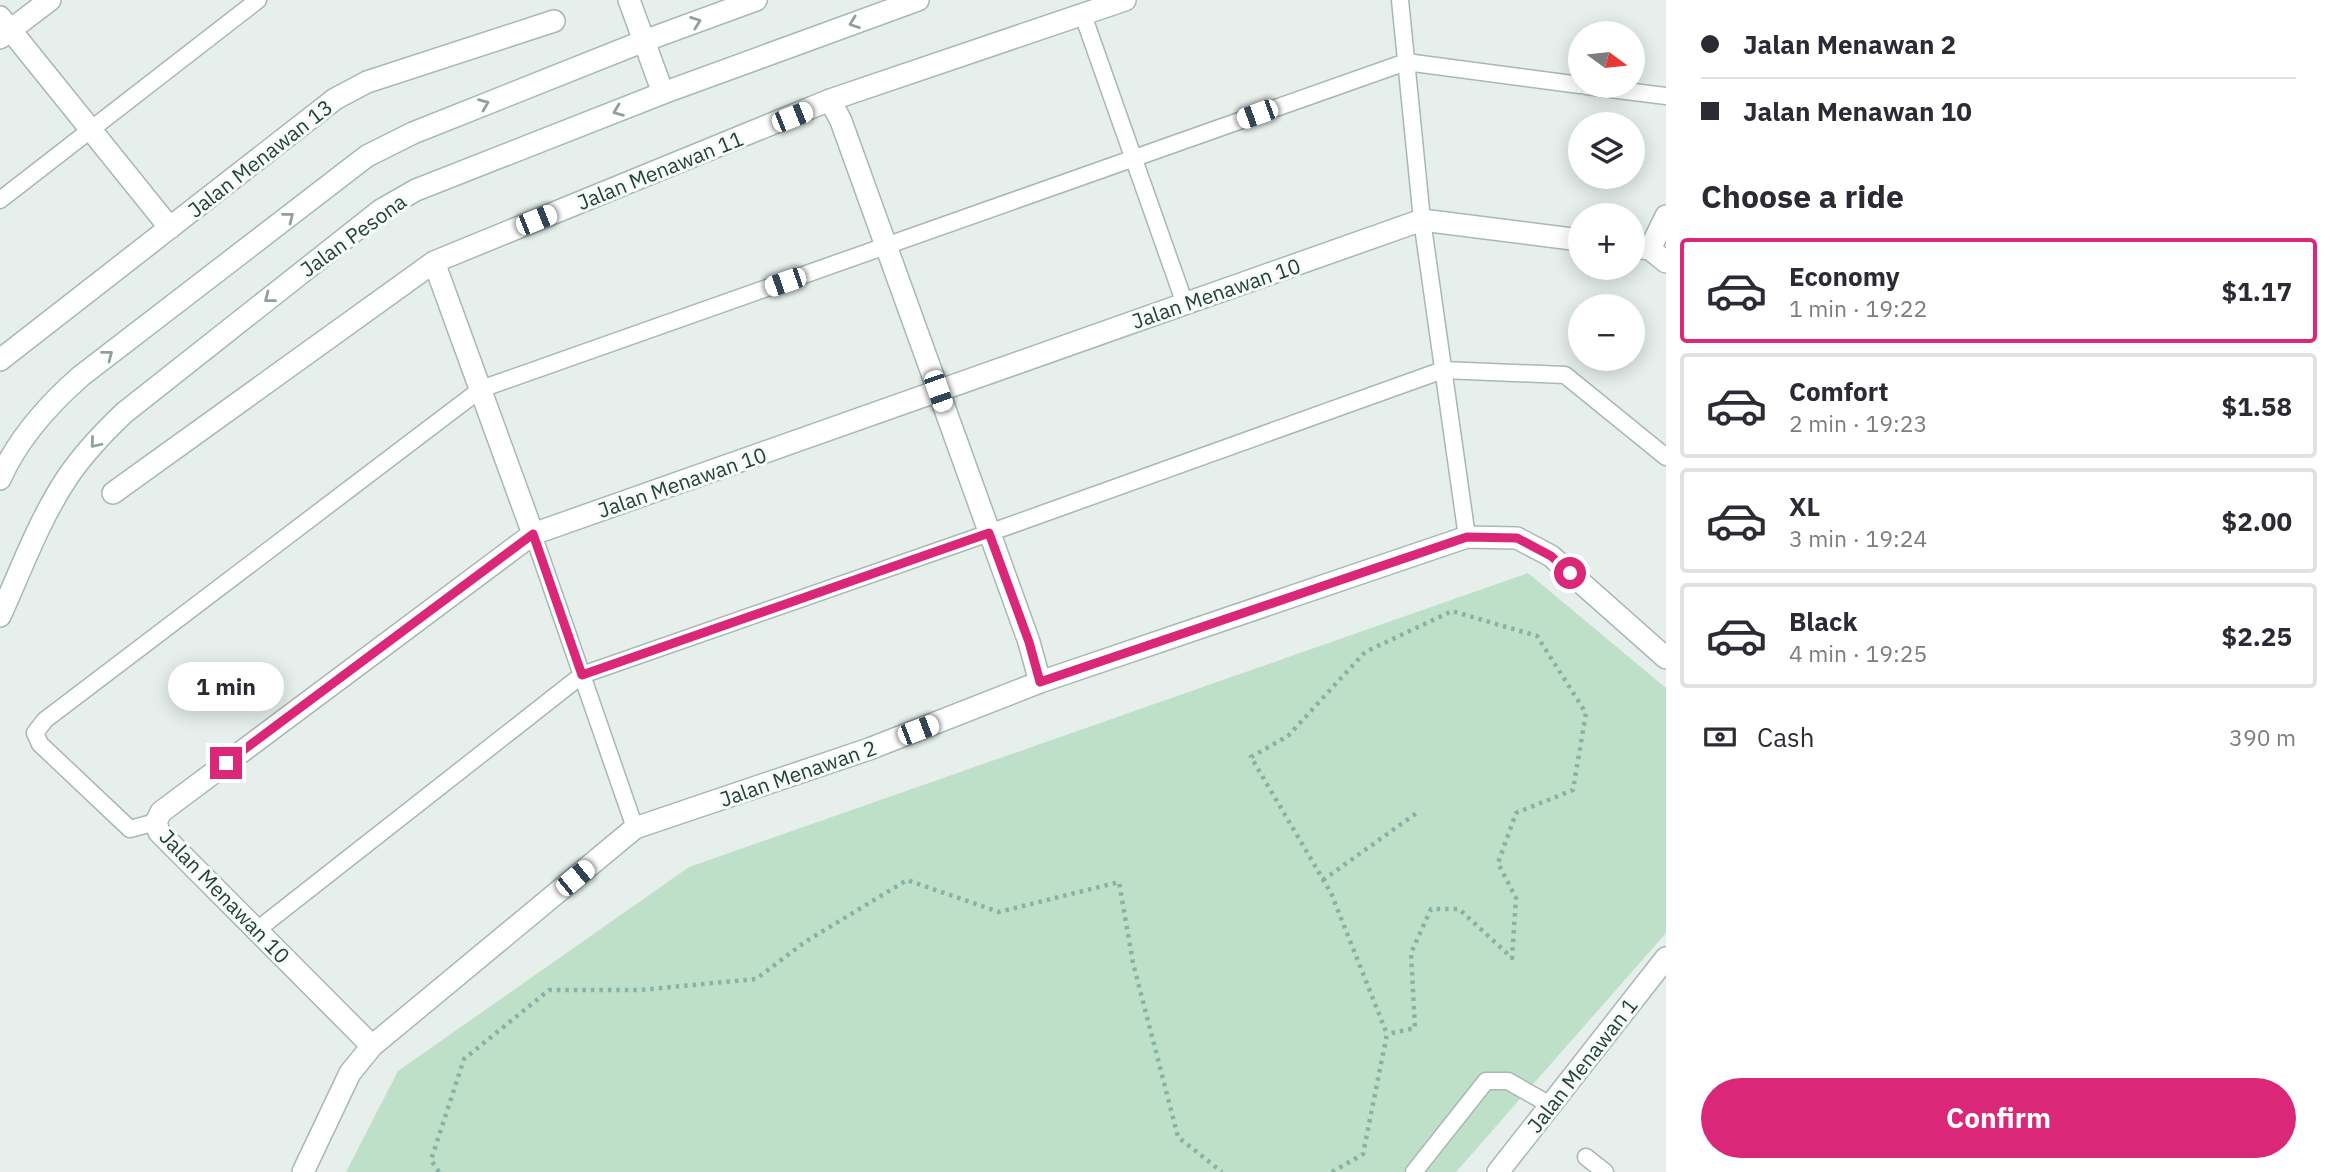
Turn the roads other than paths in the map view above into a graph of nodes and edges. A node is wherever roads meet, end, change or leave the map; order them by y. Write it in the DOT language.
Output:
graph roads {
  1 [pos="50,0"];
  2 [pos="258,0"];
  3 [pos="629,0"];
  4 [pos="756,0"];
  5 [pos="918,0"];
  6 [pos="1125,0"];
  7 [pos="1400,0"];
  8 [pos="1083,15"];
  9 [pos="554,21"];
  10 [pos="3,28"];
  11 [pos="644,41"];
  12 [pos="1406,62"];
  13 [pos="1568,83"];
  14 [pos="663,93"];
  15 [pos="1645,93"];
  16 [pos="1666,96"];
  17 [pos="830,100"];
  18 [pos="91,130"];
  19 [pos="1134,159"];
  20 [pos="0,200"];
  21 [pos="1666,216"];
  22 [pos="1422,220"];
  23 [pos="170,228"];
  24 [pos="1568,238"];
  25 [pos="886,246"];
  26 [pos="1650,253"];
  27 [pos="434,262"];
  28 [pos="1185,304"];
  29 [pos="0,360"];
  30 [pos="1443,370"];
  31 [pos="481,389"];
  32 [pos="938,391"];
  33 [pos="1666,457"];
  34 [pos="0,479"];
  35 [pos="113,492"];
  36 [pos="989,533"];
  37 [pos="533,534"];
  38 [pos="1467,537"];
  39 [pos="0,616"];
  40 [pos="1666,657"];
  41 [pos="582,675"];
  42 [pos="1040,682"];
  43 [pos="156,822"];
  44 [pos="635,828"];
  45 [pos="257,930"];
  46 [pos="1666,958"];
  47 [pos="372,1045"];
  48 [pos="1552,1106"];
  49 [pos="1586,1157"];
  50 [pos="303,1172"];
  51 [pos="1414,1172"];
  52 [pos="1498,1172"];
  53 [pos="1605,1172"];
  1 -- 10 [label="street"];
  2 -- 18 [label="lane"];
  3 -- 11 [label="street"];
  11 -- 4 [label="street, one-way"];
  5 -- 14 [label="street, Jalan Pesona, one-way"];
  6 -- 8 [label="street, Jalan Menawan 11"];
  7 -- 12 [label="lane"];
  8 -- 17 [label="street, Jalan Menawan 11"];
  8 -- 19 [label="lane"];
  9 -- 23 [label="street, Jalan Menawan 13"];
  10 -- 18 [label="street"];
  11 -- 14 [label="street"];
  34 -- 11 [label="street, one-way"];
  12 -- 13 [label="lane"];
  12 -- 19 [label="lane"];
  12 -- 22 [label="lane"];
  14 -- 39 [label="street, Jalan Pesona, one-way"];
  15 -- 16 [label="lane"];
  17 -- 25 [label="street"];
  17 -- 27 [label="street, Jalan Menawan 11"];
  18 -- 20 [label="lane"];
  18 -- 23 [label="street"];
  19 -- 25 [label="lane"];
  19 -- 28 [label="lane"];
  21 -- 26 [label="street"];
  22 -- 24 [label="street, Jalan Menawan 10"];
  22 -- 28 [label="street, Jalan Menawan 10"];
  22 -- 30 [label="lane"];
  23 -- 29 [label="street, Jalan Menawan 13"];
  25 -- 31 [label="lane"];
  25 -- 32 [label="street"];
  27 -- 31 [label="street"];
  27 -- 35 [label="street, Jalan Menawan 11"];
  28 -- 32 [label="street, Jalan Menawan 10"];
  30 -- 33 [label="lane"];
  30 -- 36 [label="lane"];
  30 -- 38 [label="lane"];
  31 -- 37 [label="street"];
  31 -- 43 [label="lane"];
  32 -- 36 [label="street"];
  32 -- 37 [label="street, Jalan Menawan 10"];
  36 -- 41 [label="lane"];
  36 -- 42 [label="street"];
  37 -- 41 [label="lane"];
  37 -- 43 [label="street, Jalan Menawan 10"];
  38 -- 40 [label="street, Jalan Menawan 2"];
  38 -- 42 [label="street, Jalan Menawan 2"];
  41 -- 44 [label="lane"];
  41 -- 45 [label="lane"];
  42 -- 44 [label="street, Jalan Menawan 2"];
  43 -- 45 [label="street, Jalan Menawan 10"];
  44 -- 47 [label="street, Jalan Menawan 2"];
  45 -- 47 [label="street, Jalan Menawan 10"];
  46 -- 48 [label="street, Jalan Menawan 1"];
  47 -- 50 [label="street, Jalan Menawan 2"];
  48 -- 51 [label="lane"];
  48 -- 52 [label="street, Jalan Menawan 1"];
  49 -- 53 [label="lane"];
}
